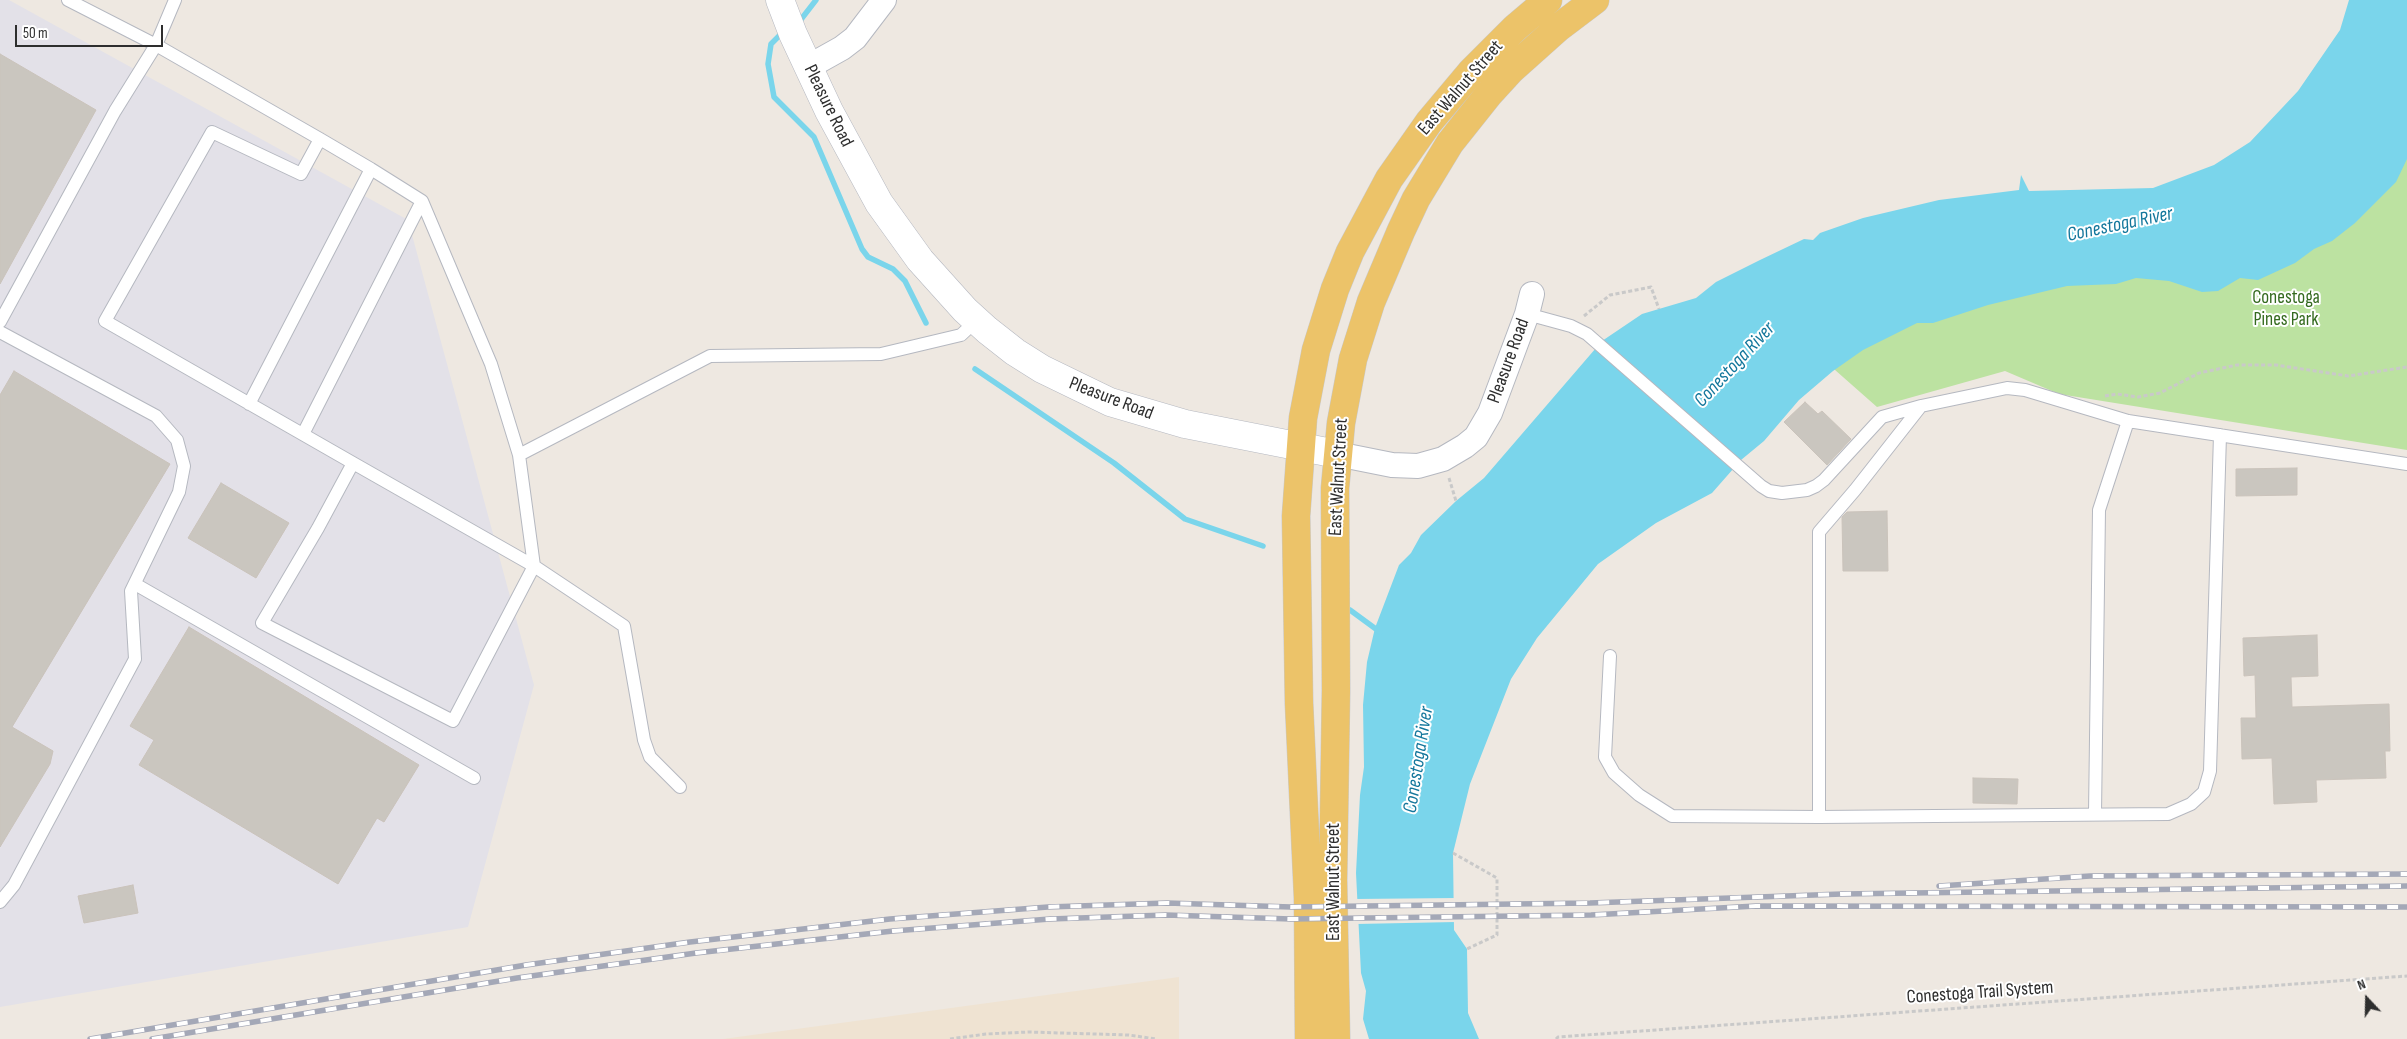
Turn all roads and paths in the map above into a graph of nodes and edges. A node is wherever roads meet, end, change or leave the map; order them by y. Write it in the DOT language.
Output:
graph roads {
  1 [pos="68,0"];
  2 [pos="175,0"];
  3 [pos="780,0"];
  4 [pos="884,0"];
  5 [pos="1548,0"];
  6 [pos="1595,0"];
  7 [pos="156,46"];
  8 [pos="808,67"];
  9 [pos="320,139"];
  10 [pos="371,169"];
  11 [pos="422,201"];
  12 [pos="1530,304"];
  13 [pos="1659,309"];
  14 [pos="976,320"];
  15 [pos="0,322"];
  16 [pos="1571,326"];
  17 [pos="0,332"];
  18 [pos="2407,367"];
  19 [pos="249,404"];
  20 [pos="1921,406"];
  21 [pos="2092,410"];
  22 [pos="2128,420"];
  23 [pos="303,434"];
  24 [pos="2220,435"];
  25 [pos="1300,447"];
  26 [pos="1337,454"];
  27 [pos="519,455"];
  28 [pos="353,463"];
  29 [pos="2407,464"];
  30 [pos="534,566"];
  31 [pos="135,584"];
  32 [pos="1610,656"];
  33 [pos="474,778"];
  34 [pos="680,787"];
  35 [pos="2095,814"];
  36 [pos="1818,817"];
  37 [pos="1453,853"];
  38 [pos="0,902"];
  39 [pos="1468,949"];
  40 [pos="2407,976"];
  41 [pos="950,1039"];
  42 [pos="1156,1039"];
  43 [pos="1309,1039"];
  44 [pos="1336,1039"];
  45 [pos="1556,1039"];
  1 -- 7 [label="lane"];
  2 -- 7 [label="lane"];
  3 -- 8 [label="street, Pleasure Road"];
  4 -- 8 [label="street"];
  5 -- 25 [label="main road, East Walnut Street"];
  6 -- 26 [label="main road, East Walnut Street"];
  7 -- 9 [label="lane"];
  7 -- 15 [label="lane"];
  8 -- 14 [label="street, Pleasure Road"];
  9 -- 10 [label="lane"];
  9 -- 19 [label="lane"];
  10 -- 11 [label="lane"];
  10 -- 19 [label="lane"];
  11 -- 23 [label="lane"];
  11 -- 27 [label="lane"];
  12 -- 16 [label="lane"];
  12 -- 26 [label="street, Pleasure Road"];
  13 -- 16 [label="path"];
  14 -- 25 [label="street, Pleasure Road"];
  14 -- 27 [label="lane"];
  16 -- 20 [label="lane"];
  17 -- 31 [label="lane"];
  18 -- 21 [label="path"];
  19 -- 23 [label="lane"];
  20 -- 21 [label="lane"];
  20 -- 36 [label="lane"];
  21 -- 22 [label="lane"];
  22 -- 24 [label="lane"];
  22 -- 35 [label="lane"];
  23 -- 28 [label="lane"];
  24 -- 29 [label="lane"];
  24 -- 35 [label="lane"];
  25 -- 26 [label="street, Pleasure Road"];
  25 -- 43 [label="main road, East Walnut Street"];
  26 -- 44 [label="main road, East Walnut Street"];
  27 -- 30 [label="lane"];
  28 -- 30 [label="lane"];
  28 -- 30 [label="lane"];
  30 -- 34 [label="lane"];
  31 -- 33 [label="lane"];
  31 -- 38 [label="lane"];
  32 -- 36 [label="lane"];
  35 -- 36 [label="lane"];
  37 -- 39 [label="path"];
  40 -- 45 [label="path, Conestoga Trail System"];
  41 -- 42 [label="path"];
}
